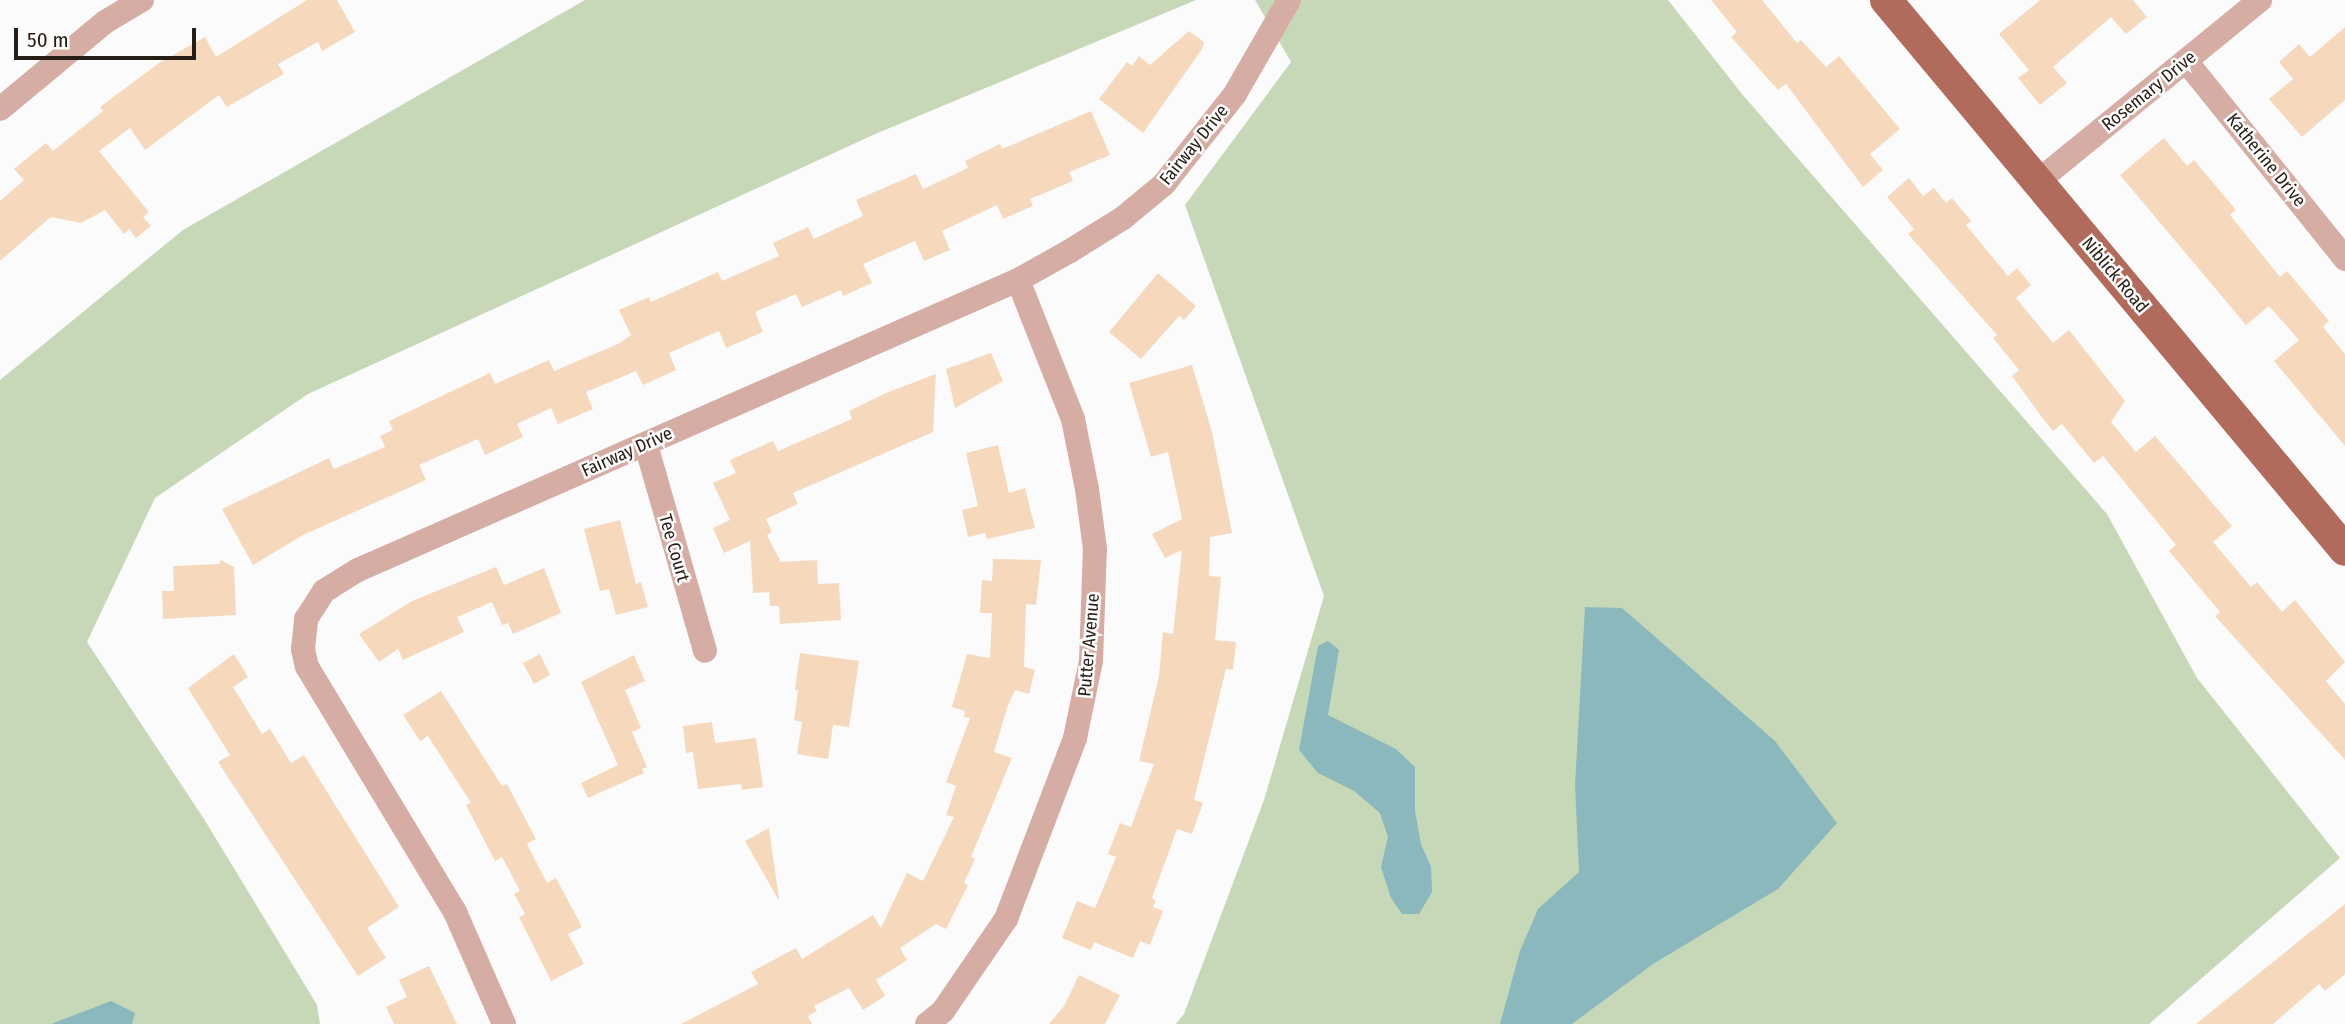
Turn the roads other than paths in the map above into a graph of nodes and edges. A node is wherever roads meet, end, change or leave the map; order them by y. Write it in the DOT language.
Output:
graph roads {
  1 [pos="142,0"];
  2 [pos="1289,0"];
  3 [pos="1886,0"];
  4 [pos="2260,0"];
  5 [pos="2186,61"];
  6 [pos="0,109"];
  7 [pos="2037,182"];
  8 [pos="2345,259"];
  9 [pos="1018,280"];
  10 [pos="646,445"];
  11 [pos="2345,550"];
  12 [pos="705,651"];
  13 [pos="504,1024"];
  14 [pos="927,1024"];
  1 -- 6 [label="street"];
  2 -- 9 [label="street, Fairway Drive"];
  3 -- 7 [label="main road, Niblick Road"];
  4 -- 5 [label="street, Rosemary Drive"];
  5 -- 7 [label="street, Rosemary Drive"];
  5 -- 8 [label="street, Katherine Drive"];
  7 -- 11 [label="main road, Niblick Road"];
  9 -- 10 [label="street, Fairway Drive"];
  9 -- 14 [label="street, Putter Avenue"];
  10 -- 12 [label="street, Tee Court"];
  10 -- 13 [label="street, Fairway Drive"];
}
